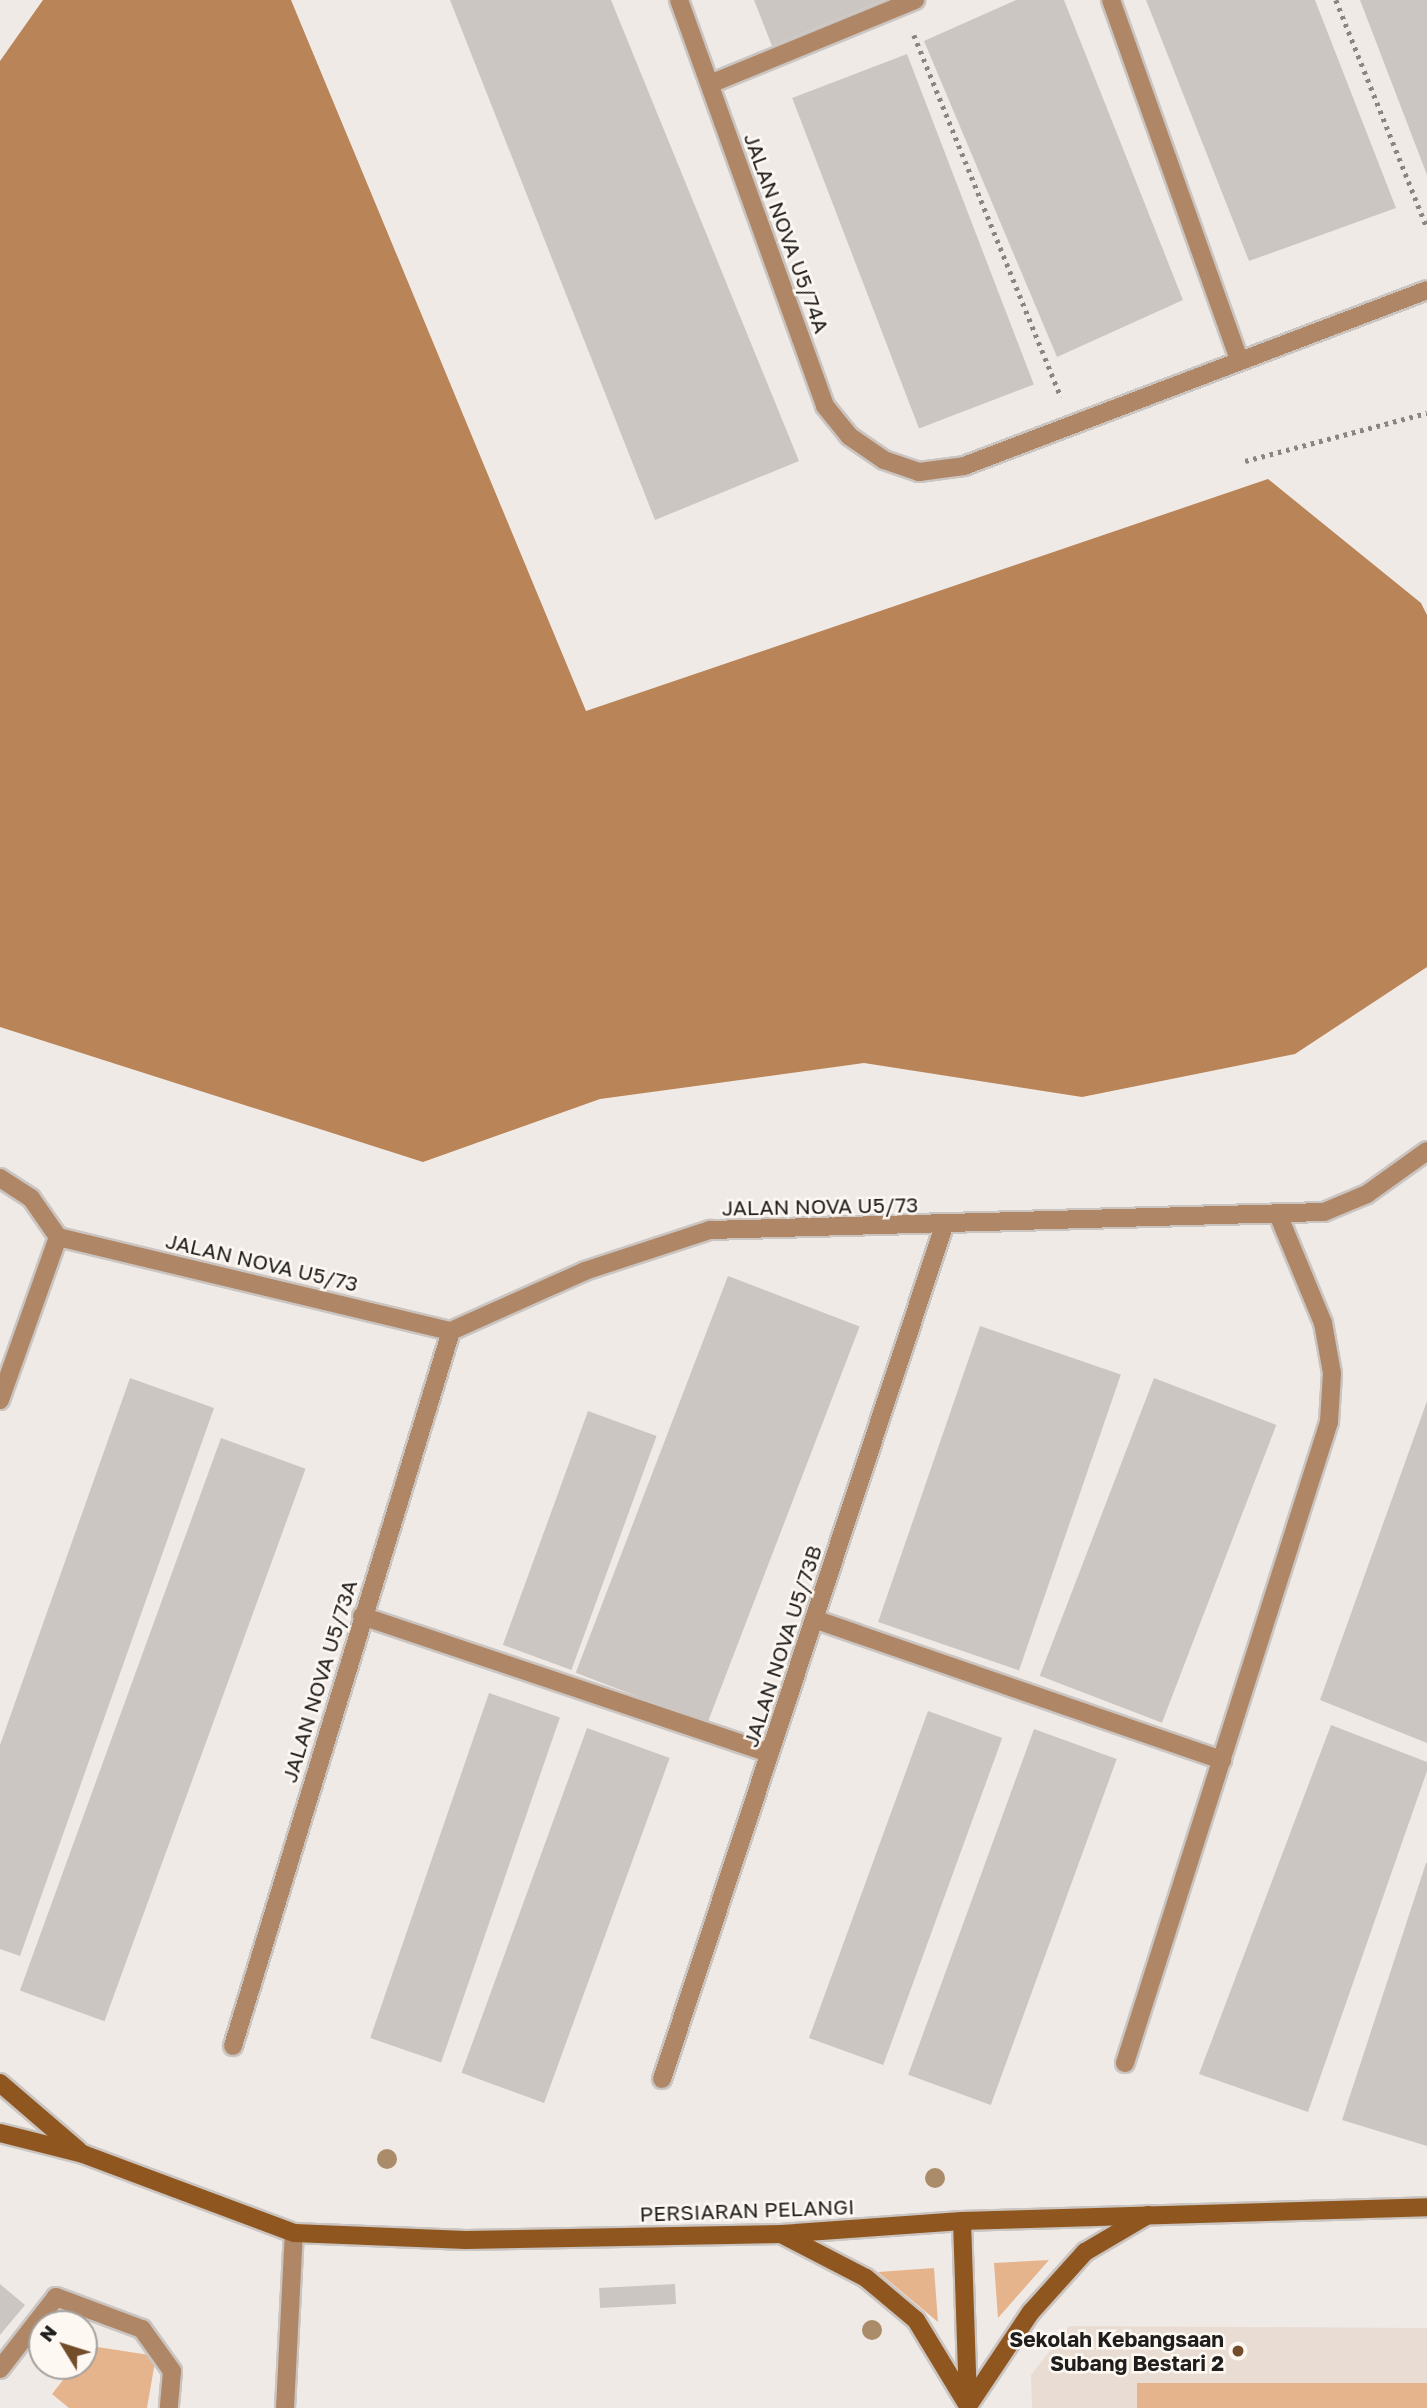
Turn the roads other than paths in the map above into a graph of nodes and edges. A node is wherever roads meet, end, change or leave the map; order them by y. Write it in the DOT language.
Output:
graph roads {
  1 [pos="679,0"];
  2 [pos="1111,0"];
  3 [pos="909,3"];
  4 [pos="710,84"];
  5 [pos="1427,290"];
  6 [pos="1239,359"];
  7 [pos="1427,1151"];
  8 [pos="0,1178"];
  9 [pos="1279,1217"];
  10 [pos="944,1227"];
  11 [pos="58,1237"];
  12 [pos="451,1331"];
  13 [pos="0,1400"];
  14 [pos="362,1616"];
  15 [pos="814,1619"];
  16 [pos="770,1753"];
  17 [pos="1222,1760"];
  18 [pos="233,2046"];
  19 [pos="1125,2063"];
  20 [pos="662,2079"];
  21 [pos="0,2083"];
  22 [pos="0,2133"];
  23 [pos="83,2154"];
  24 [pos="1427,2207"];
  25 [pos="1151,2214"];
  26 [pos="962,2221"];
  27 [pos="294,2233"];
  28 [pos="782,2234"];
  29 [pos="0,2369"];
  30 [pos="968,2407"];
  31 [pos="169,2408"];
  32 [pos="285,2408"];
  1 -- 4 [label="street, JALAN NOVA U5/74A"];
  2 -- 6 [label="street"];
  3 -- 4 [label="street"];
  4 -- 6 [label="street, JALAN NOVA U5/74A"];
  5 -- 6 [label="street, JALAN NOVA U5/74A"];
  7 -- 9 [label="street, JALAN NOVA U5/73"];
  8 -- 11 [label="street"];
  9 -- 10 [label="street, JALAN NOVA U5/73"];
  9 -- 17 [label="street"];
  10 -- 12 [label="street, JALAN NOVA U5/73"];
  10 -- 15 [label="street, JALAN NOVA U5/73B"];
  11 -- 12 [label="street, JALAN NOVA U5/73"];
  11 -- 13 [label="street"];
  12 -- 14 [label="street, JALAN NOVA U5/73A"];
  14 -- 16 [label="street"];
  14 -- 18 [label="street, JALAN NOVA U5/73A"];
  15 -- 16 [label="street, JALAN NOVA U5/73B"];
  15 -- 17 [label="street"];
  16 -- 20 [label="street, JALAN NOVA U5/73B"];
  17 -- 19 [label="street"];
  21 -- 23 [label="street"];
  22 -- 23 [label="street"];
  23 -- 27 [label="street, PERSIARAN PELANGI"];
  24 -- 25 [label="street, PERSIARAN PELANGI"];
  25 -- 26 [label="street, PERSIARAN PELANGI"];
  25 -- 30 [label="street"];
  26 -- 28 [label="street, PERSIARAN PELANGI"];
  26 -- 30 [label="street"];
  27 -- 28 [label="street, PERSIARAN PELANGI"];
  27 -- 32 [label="street"];
  28 -- 30 [label="street"];
  29 -- 31 [label="street"];
}
